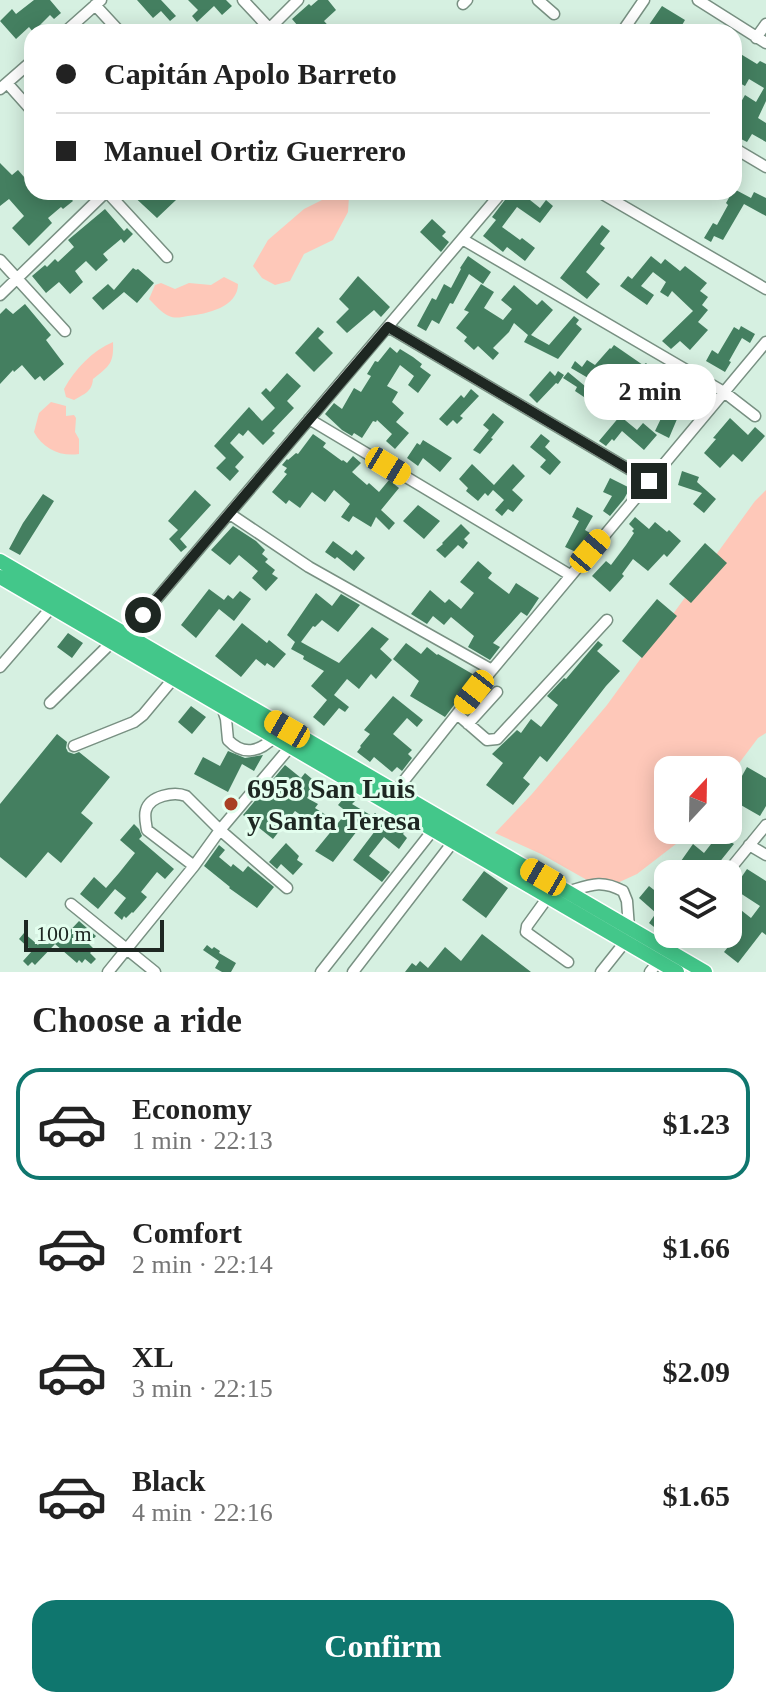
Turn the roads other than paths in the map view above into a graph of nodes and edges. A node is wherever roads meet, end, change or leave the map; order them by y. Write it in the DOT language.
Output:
graph roads {
  1 [pos="243,0"];
  2 [pos="298,0"];
  3 [pos="538,0"];
  4 [pos="644,0"];
  5 [pos="698,0"];
  6 [pos="98,3"];
  7 [pos="554,14"];
  8 [pos="74,24"];
  9 [pos="114,24"];
  10 [pos="262,24"];
  11 [pos="273,24"];
  12 [pos="628,24"];
  13 [pos="736,24"];
  14 [pos="766,24"];
  15 [pos="742,28"];
  16 [pos="761,40"];
  17 [pos="24,68"];
  18 [pos="3,86"];
  19 [pos="24,104"];
  20 [pos="742,153"];
  21 [pos="766,167"];
  22 [pos="99,200"];
  23 [pos="114,200"];
  24 [pos="495,200"];
  25 [pos="613,200"];
  26 [pos="462,239"];
  27 [pos="167,257"];
  28 [pos="0,260"];
  29 [pos="17,278"];
  30 [pos="766,289"];
  31 [pos="0,295"];
  32 [pos="388,327"];
  33 [pos="65,331"];
  34 [pos="766,342"];
  35 [pos="724,392"];
  36 [pos="755,416"];
  37 [pos="309,419"];
  38 [pos="649,481"];
  39 [pos="230,514"];
  40 [pos="0,561"];
  41 [pos="570,575"];
  42 [pos="0,577"];
  43 [pos="51,608"];
  44 [pos="607,620"];
  45 [pos="126,635"];
  46 [pos="111,643"];
  47 [pos="0,667"];
  48 [pos="492,670"];
  49 [pos="173,679"];
  50 [pos="497,692"];
  51 [pos="50,703"];
  52 [pos="222,707"];
  53 [pos="457,714"];
  54 [pos="468,724"];
  55 [pos="274,737"];
  56 [pos="74,746"];
  57 [pos="290,747"];
  58 [pos="395,792"];
  59 [pos="766,825"];
  60 [pos="220,830"];
  61 [pos="433,830"];
  62 [pos="453,842"];
  63 [pos="749,845"];
  64 [pos="766,855"];
  65 [pos="737,860"];
  66 [pos="194,866"];
  67 [pos="287,888"];
  68 [pos="567,892"];
  69 [pos="548,897"];
  70 [pos="71,904"];
  71 [pos="627,935"];
  72 [pos="127,949"];
  73 [pos="658,961"];
  74 [pos="568,962"];
  75 [pos="108,972"];
  76 [pos="155,972"];
  77 [pos="321,972"];
  78 [pos="353,972"];
  79 [pos="601,972"];
  80 [pos="677,972"];
  81 [pos="705,972"];
  1 -- 10 [label="street"];
  2 -- 11 [label="street"];
  3 -- 7 [label="street"];
  4 -- 12 [label="street"];
  5 -- 13 [label="street"];
  6 -- 8 [label="street"];
  6 -- 9 [label="street"];
  14 -- 16 [label="street"];
  15 -- 16 [label="street"];
  17 -- 18 [label="street"];
  18 -- 19 [label="street"];
  20 -- 21 [label="street"];
  22 -- 29 [label="street"];
  23 -- 27 [label="street"];
  24 -- 26 [label="street"];
  25 -- 30 [label="street"];
  26 -- 32 [label="street"];
  26 -- 35 [label="street"];
  28 -- 29 [label="street"];
  29 -- 31 [label="street"];
  29 -- 33 [label="street"];
  32 -- 37 [label="street"];
  32 -- 38 [label="street"];
  34 -- 35 [label="street"];
  35 -- 36 [label="street"];
  35 -- 38 [label="street"];
  37 -- 39 [label="street"];
  37 -- 41 [label="street"];
  38 -- 41 [label="street"];
  39 -- 45 [label="street"];
  39 -- 48 [label="street"];
  40 -- 45 [label="highway"];
  41 -- 48 [label="street"];
  42 -- 43 [label="highway"];
  43 -- 46 [label="highway"];
  43 -- 47 [label="street"];
  44 -- 54 [label="street"];
  45 -- 58 [label="highway"];
  46 -- 49 [label="highway"];
  46 -- 51 [label="street"];
  48 -- 53 [label="street"];
  49 -- 52 [label="highway"];
  49 -- 56 [label="street"];
  50 -- 54 [label="street"];
  52 -- 55 [label="highway"];
  52 -- 55 [label="street"];
  53 -- 54 [label="street"];
  53 -- 58 [label="street"];
  55 -- 57 [label="highway"];
  57 -- 60 [label="street"];
  57 -- 61 [label="highway"];
  58 -- 68 [label="highway"];
  59 -- 63 [label="street"];
  60 -- 66 [label="street"];
  60 -- 66 [label="street"];
  60 -- 67 [label="street"];
  61 -- 62 [label="highway"];
  61 -- 77 [label="street"];
  62 -- 69 [label="highway"];
  62 -- 78 [label="street"];
  63 -- 64 [label="street"];
  63 -- 65 [label="street"];
  66 -- 72 [label="street"];
  68 -- 71 [label="highway"];
  68 -- 71 [label="street"];
  69 -- 71 [label="highway"];
  69 -- 74 [label="street"];
  70 -- 72 [label="street"];
  71 -- 73 [label="highway"];
  71 -- 79 [label="street"];
  72 -- 75 [label="street"];
  72 -- 76 [label="street"];
  73 -- 80 [label="highway"];
  73 -- 81 [label="highway"];
}
